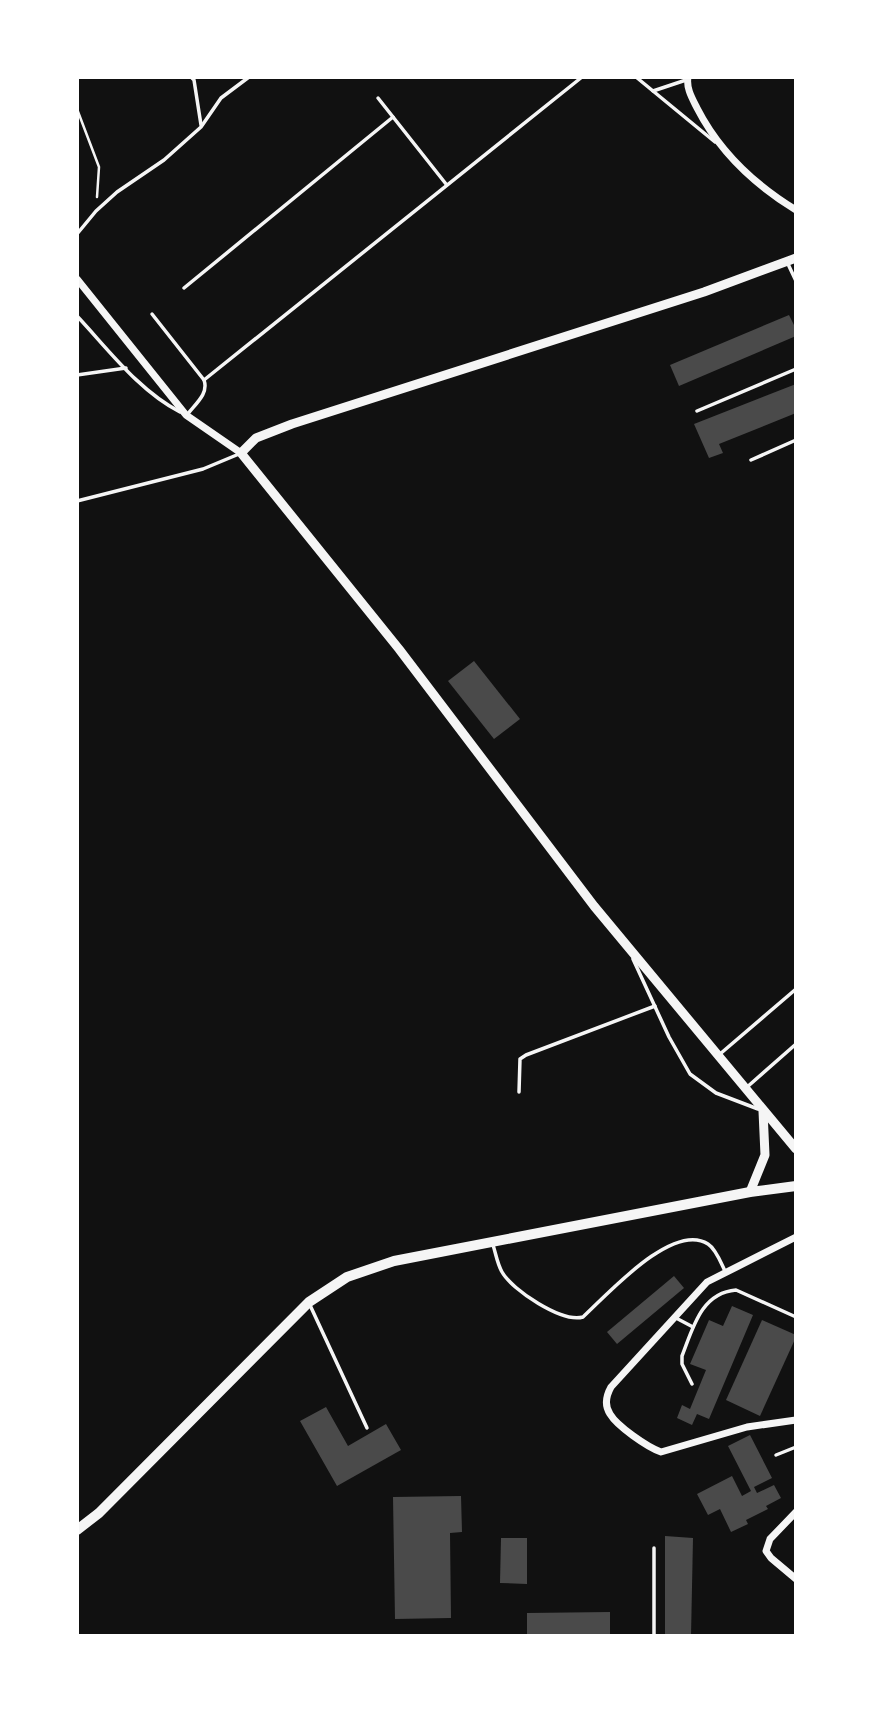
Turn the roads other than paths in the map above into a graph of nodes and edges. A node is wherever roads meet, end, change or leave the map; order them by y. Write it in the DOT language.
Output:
graph roads {
  1 [pos="191,77"];
  2 [pos="249,77"];
  3 [pos="582,77"];
  4 [pos="636,77"];
  5 [pos="687,78"];
  6 [pos="653,91"];
  7 [pos="378,98"];
  8 [pos="393,117"];
  9 [pos="201,127"];
  10 [pos="717,143"];
  11 [pos="446,184"];
  12 [pos="796,210"];
  13 [pos="77,234"];
  14 [pos="792,260"];
  15 [pos="77,279"];
  16 [pos="796,281"];
  17 [pos="184,288"];
  18 [pos="152,314"];
  19 [pos="77,316"];
  20 [pos="126,368"];
  21 [pos="796,369"];
  22 [pos="77,375"];
  23 [pos="204,380"];
  24 [pos="697,411"];
  25 [pos="186,415"];
  26 [pos="796,440"];
  27 [pos="241,453"];
  28 [pos="751,460"];
  29 [pos="77,501"];
  30 [pos="628,947"];
  31 [pos="796,989"];
  32 [pos="655,1006"];
  33 [pos="796,1044"];
  34 [pos="717,1056"];
  35 [pos="745,1089"];
  36 [pos="519,1092"];
  37 [pos="763,1111"];
  38 [pos="796,1149"];
  39 [pos="796,1186"];
  40 [pos="750,1192"];
  41 [pos="796,1237"];
  42 [pos="493,1242"];
  43 [pos="725,1271"];
  44 [pos="309,1302"];
  45 [pos="674,1317"];
  46 [pos="796,1317"];
  47 [pos="693,1326"];
  48 [pos="692,1384"];
  49 [pos="796,1420"];
  50 [pos="366,1428"];
  51 [pos="796,1447"];
  52 [pos="776,1455"];
  53 [pos="796,1512"];
  54 [pos="77,1530"];
  55 [pos="654,1548"];
  56 [pos="796,1580"];
  57 [pos="654,1636"];
  1 -- 9 [label="lane"];
  2 -- 9 [label="lane"];
  3 -- 11 [label="lane"];
  4 -- 6 [label="lane"];
  5 -- 6 [label="lane"];
  5 -- 10 [label="street"];
  6 -- 10 [label="lane"];
  7 -- 8 [label="lane"];
  8 -- 11 [label="lane"];
  8 -- 17 [label="lane"];
  9 -- 13 [label="lane"];
  10 -- 12 [label="street"];
  11 -- 23 [label="lane"];
  14 -- 16 [label="lane"];
  14 -- 27 [label="street"];
  15 -- 25 [label="street"];
  18 -- 23 [label="lane"];
  19 -- 20 [label="lane"];
  20 -- 22 [label="lane"];
  20 -- 25 [label="lane"];
  21 -- 24 [label="lane"];
  23 -- 25 [label="lane"];
  25 -- 27 [label="street"];
  26 -- 28 [label="lane"];
  27 -- 29 [label="lane"];
  27 -- 30 [label="street"];
  30 -- 32 [label="lane"];
  30 -- 34 [label="street"];
  31 -- 34 [label="lane"];
  32 -- 36 [label="lane"];
  32 -- 37 [label="lane"];
  33 -- 35 [label="lane"];
  34 -- 35 [label="street"];
  35 -- 37 [label="street"];
  37 -- 38 [label="street"];
  37 -- 40 [label="street"];
  39 -- 40 [label="main road"];
  40 -- 42 [label="main road"];
  41 -- 43 [label="street"];
  42 -- 43 [label="lane"];
  42 -- 44 [label="main road"];
  43 -- 45 [label="street"];
  44 -- 50 [label="lane"];
  44 -- 54 [label="main road"];
  45 -- 47 [label="lane"];
  45 -- 49 [label="street"];
  46 -- 47 [label="lane"];
  47 -- 48 [label="lane"];
  51 -- 52 [label="lane"];
  53 -- 56 [label="street"];
  55 -- 57 [label="lane"];
}
